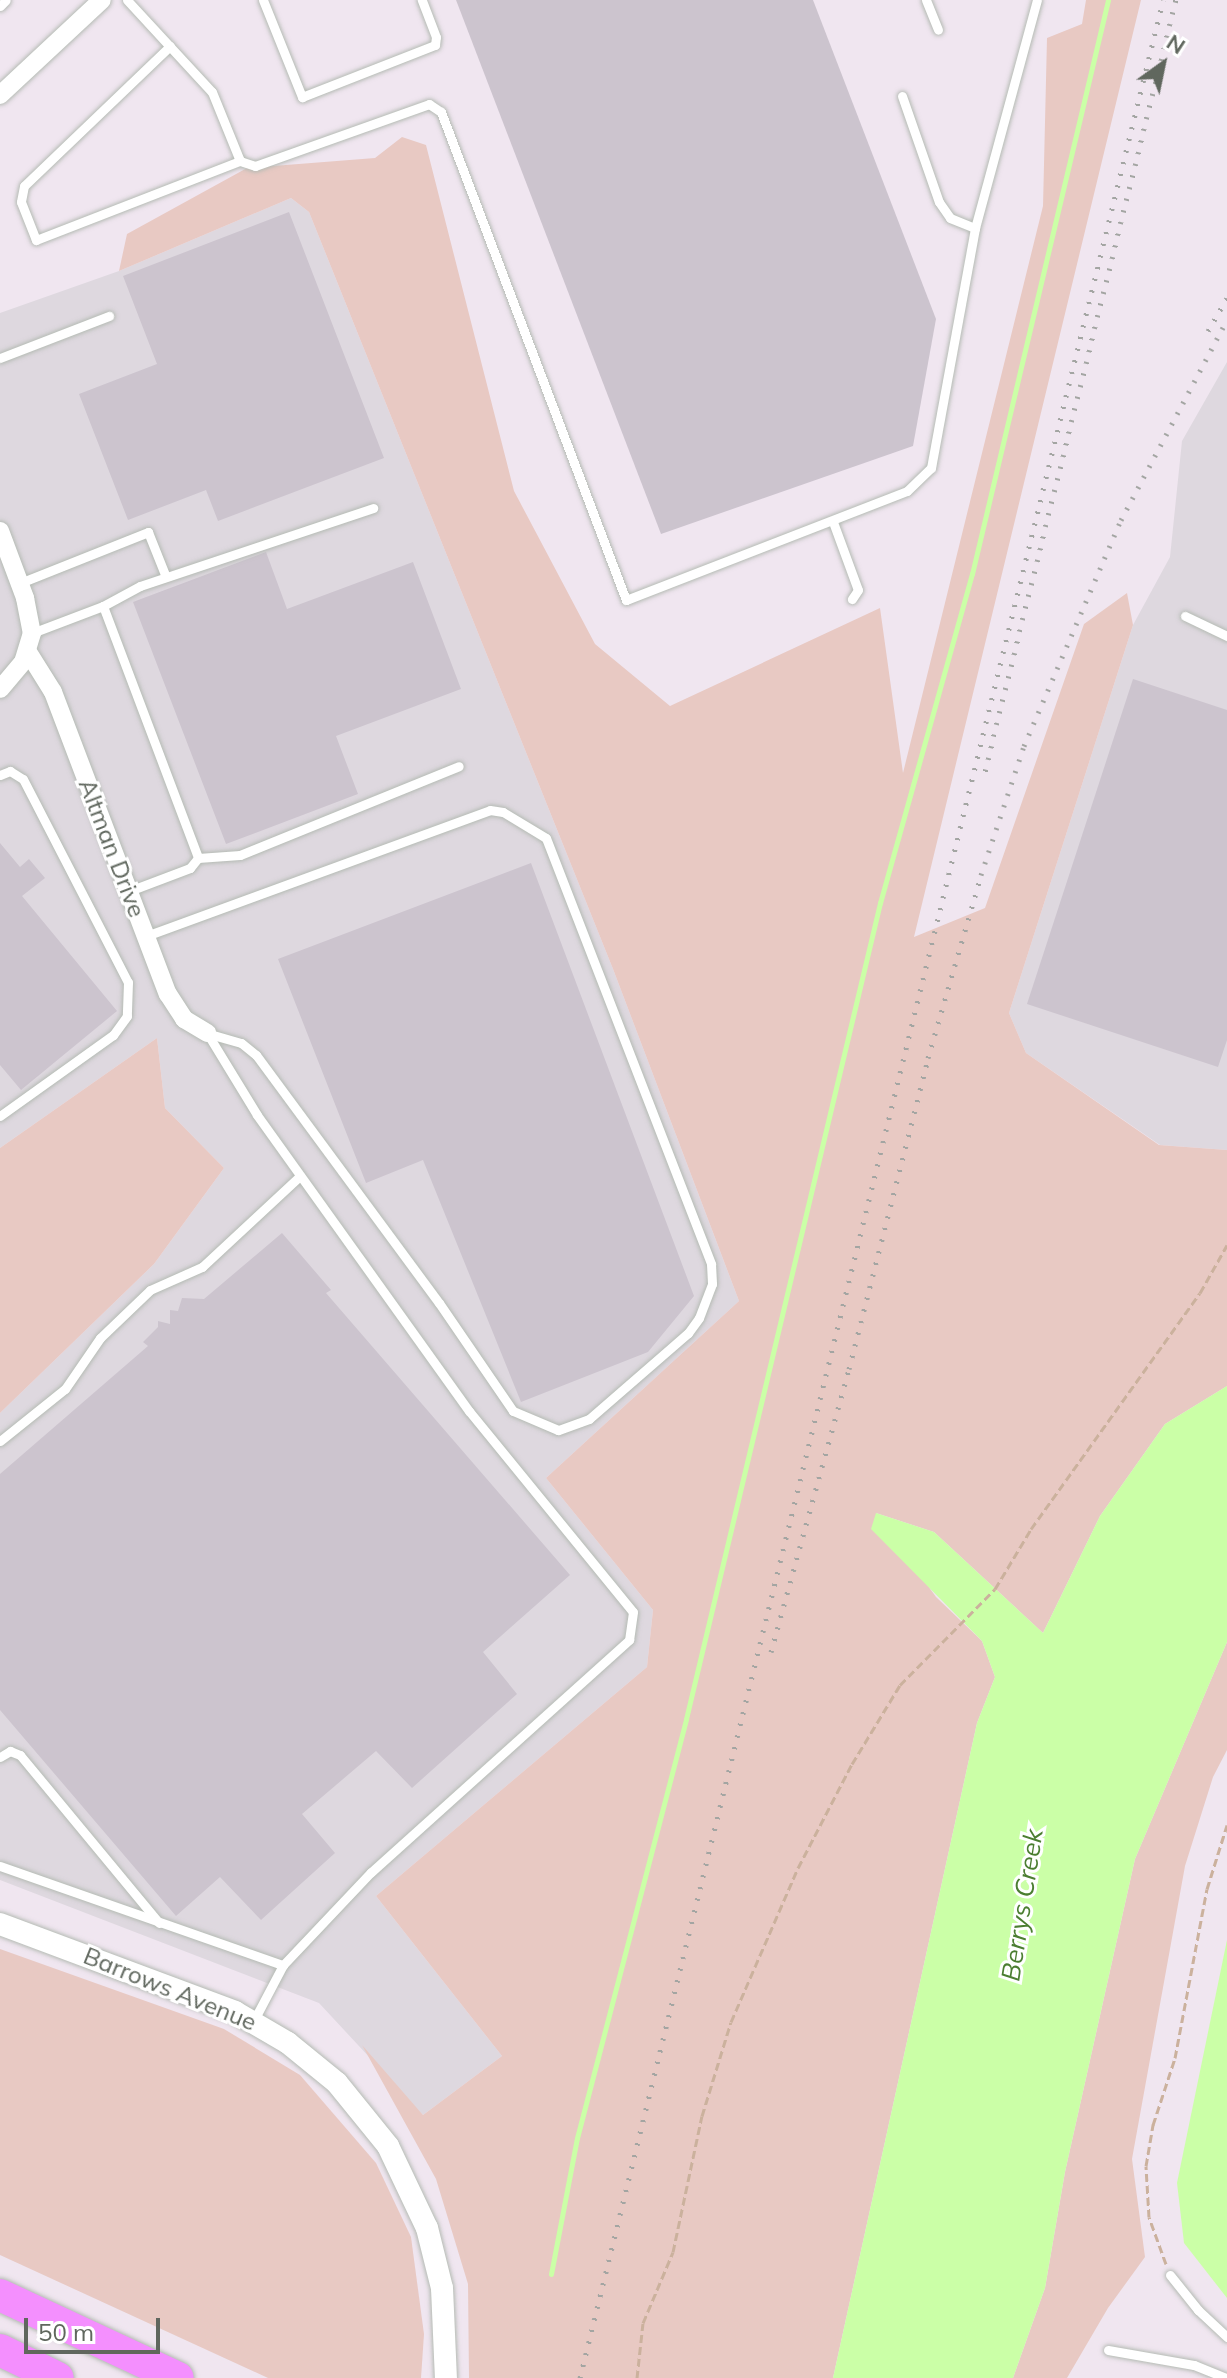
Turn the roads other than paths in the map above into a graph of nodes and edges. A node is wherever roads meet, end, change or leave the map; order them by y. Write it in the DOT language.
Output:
graph roads {
  1 [pos="6,0"];
  2 [pos="102,0"];
  3 [pos="127,0"];
  4 [pos="263,0"];
  5 [pos="422,0"];
  6 [pos="926,0"];
  7 [pos="1037,0"];
  8 [pos="0,6"];
  9 [pos="938,30"];
  10 [pos="170,46"];
  11 [pos="0,95"];
  12 [pos="902,96"];
  13 [pos="240,161"];
  14 [pos="975,228"];
  15 [pos="109,316"];
  16 [pos="0,358"];
  17 [pos="373,508"];
  18 [pos="833,522"];
  19 [pos="0,531"];
  20 [pos="166,577"];
  21 [pos="20,583"];
  22 [pos="852,599"];
  23 [pos="103,606"];
  24 [pos="1185,616"];
  25 [pos="32,633"];
  26 [pos="1227,636"];
  27 [pos="28,652"];
  28 [pos="0,689"];
  29 [pos="459,766"];
  30 [pos="0,775"];
  31 [pos="198,858"];
  32 [pos="129,891"];
  33 [pos="146,936"];
  34 [pos="207,1033"];
  35 [pos="0,1116"];
  36 [pos="300,1176"];
  37 [pos="0,1441"];
  38 [pos="0,1757"];
  39 [pos="0,1866"];
  40 [pos="0,1924"];
  41 [pos="160,1924"];
  42 [pos="283,1965"];
  43 [pos="253,2021"];
  44 [pos="1170,2275"];
  45 [pos="0,2295"];
  46 [pos="1227,2337"];
  47 [pos="0,2350"];
  48 [pos="1108,2350"];
  49 [pos="58,2378"];
  50 [pos="178,2378"];
  51 [pos="446,2378"];
  52 [pos="1227,2378"];
  1 -- 8 [label="lane"];
  2 -- 11 [label="street"];
  3 -- 10 [label="lane"];
  4 -- 5 [label="lane"];
  6 -- 9 [label="lane"];
  7 -- 14 [label="lane"];
  10 -- 13 [label="lane"];
  10 -- 13 [label="lane"];
  12 -- 14 [label="lane"];
  13 -- 18 [label="lane"];
  14 -- 18 [label="lane"];
  15 -- 16 [label="lane"];
  17 -- 20 [label="lane"];
  18 -- 22 [label="lane"];
  19 -- 21 [label="street"];
  20 -- 21 [label="lane"];
  20 -- 23 [label="lane"];
  21 -- 25 [label="street"];
  23 -- 25 [label="lane"];
  23 -- 31 [label="lane"];
  24 -- 26 [label="lane"];
  25 -- 27 [label="street"];
  27 -- 28 [label="street"];
  27 -- 32 [label="street, Altman Drive"];
  29 -- 31 [label="lane"];
  30 -- 35 [label="lane"];
  31 -- 32 [label="lane"];
  32 -- 33 [label="street, Altman Drive"];
  33 -- 34 [label="street, Altman Drive"];
  33 -- 34 [label="lane"];
  34 -- 36 [label="lane"];
  36 -- 37 [label="lane"];
  36 -- 42 [label="lane"];
  38 -- 41 [label="lane"];
  39 -- 41 [label="lane"];
  40 -- 43 [label="street, Barrows Avenue"];
  41 -- 42 [label="lane"];
  42 -- 43 [label="lane"];
  43 -- 51 [label="street, Barrows Avenue"];
  44 -- 46 [label="lane"];
  45 -- 50 [label="highway"];
  47 -- 49 [label="highway"];
  48 -- 52 [label="lane"];
}
